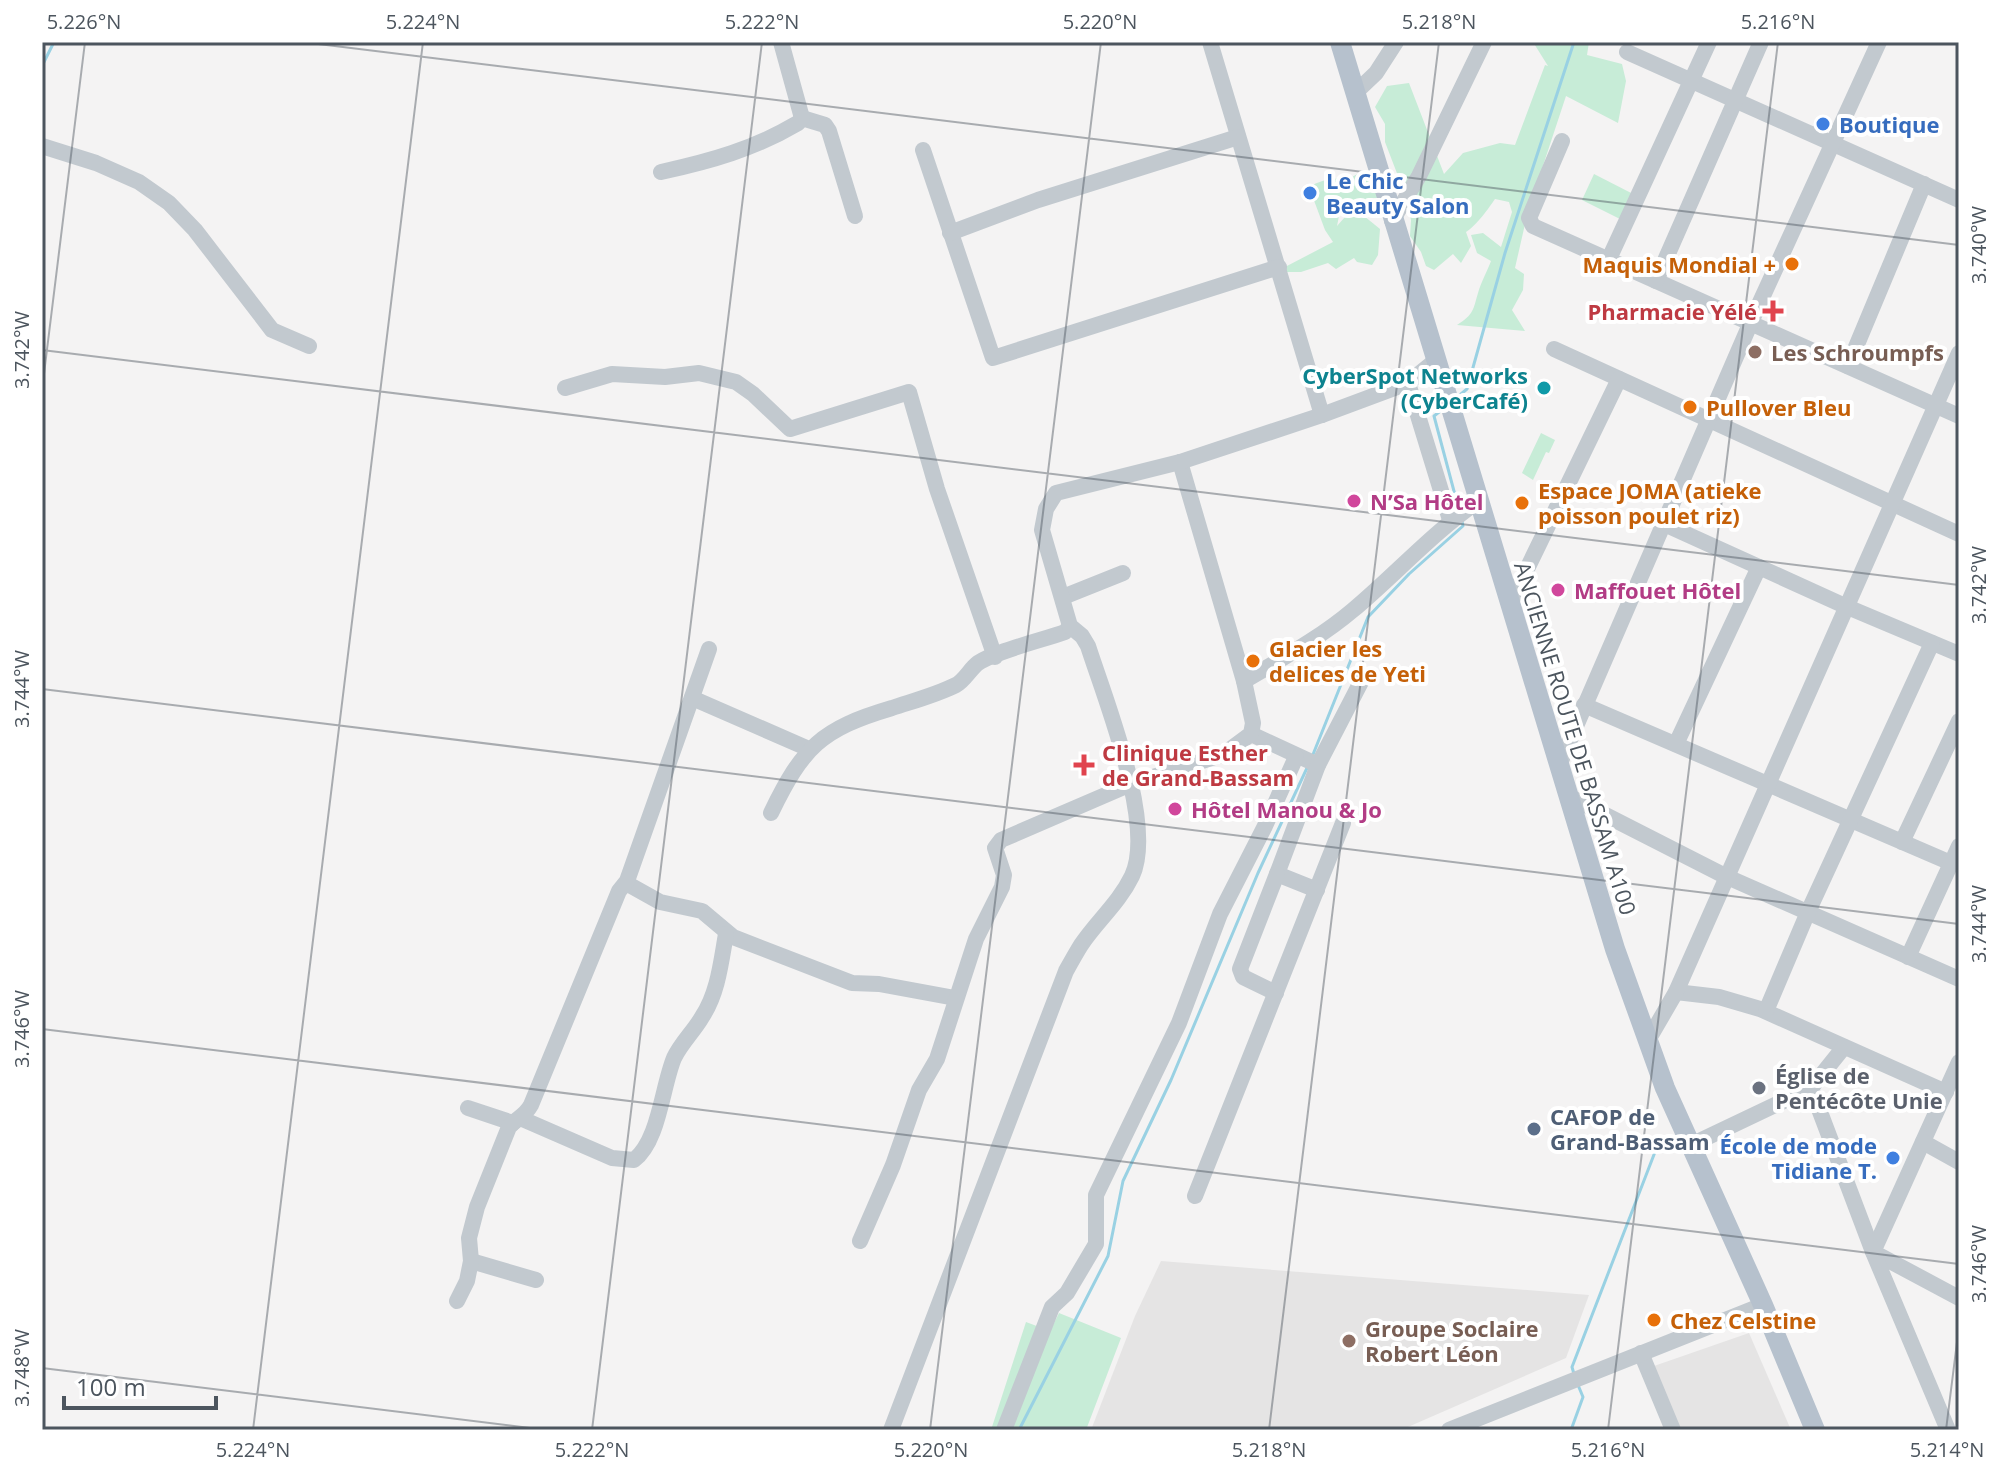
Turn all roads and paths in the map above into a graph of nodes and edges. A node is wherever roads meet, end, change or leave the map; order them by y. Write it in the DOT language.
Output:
graph roads {
  1 [pos="781,42"];
  2 [pos="1210,42"];
  3 [pos="1340,42"];
  4 [pos="1396,42"];
  5 [pos="1484,42"];
  6 [pos="1709,42"];
  7 [pos="1761,42"];
  8 [pos="1879,42"];
  9 [pos="1627,52"];
  10 [pos="1691,82"];
  11 [pos="1355,93"];
  12 [pos="1735,100"];
  13 [pos="802,118"];
  14 [pos="1238,137"];
  15 [pos="1562,141"];
  16 [pos="1833,144"];
  17 [pos="42,146"];
  18 [pos="923,150"];
  19 [pos="661,172"];
  20 [pos="1924,184"];
  21 [pos="1959,200"];
  22 [pos="855,216"];
  23 [pos="1392,221"];
  24 [pos="950,233"];
  25 [pos="1608,261"];
  26 [pos="1279,267"];
  27 [pos="1656,281"];
  28 [pos="1751,322"];
  29 [pos="309,346"];
  30 [pos="1554,349"];
  31 [pos="1959,353"];
  32 [pos="1435,361"];
  33 [pos="1848,366"];
  34 [pos="1619,379"];
  35 [pos="1408,383"];
  36 [pos="565,388"];
  37 [pos="1936,406"];
  38 [pos="1322,415"];
  39 [pos="1959,416"];
  40 [pos="1708,421"];
  41 [pos="1180,462"];
  42 [pos="1480,500"];
  43 [pos="1893,505"];
  44 [pos="1450,520"];
  45 [pos="1662,523"];
  46 [pos="1959,534"];
  47 [pos="1759,567"];
  48 [pos="1123,573"];
  49 [pos="1063,597"];
  50 [pos="1511,602"];
  51 [pos="1845,606"];
  52 [pos="1070,626"];
  53 [pos="1932,643"];
  54 [pos="709,649"];
  55 [pos="1959,654"];
  56 [pos="995,657"];
  57 [pos="1363,678"];
  58 [pos="1244,681"];
  59 [pos="692,698"];
  60 [pos="1584,705"];
  61 [pos="1959,721"];
  62 [pos="1251,734"];
  63 [pos="1676,744"];
  64 [pos="809,749"];
  65 [pos="1296,757"];
  66 [pos="1560,763"];
  67 [pos="1318,765"];
  68 [pos="1131,784"];
  69 [pos="1767,785"];
  70 [pos="1568,796"];
  71 [pos="771,813"];
  72 [pos="1852,821"];
  73 [pos="1343,823"];
  74 [pos="1902,842"];
  75 [pos="1959,846"];
  76 [pos="1951,863"];
  77 [pos="1277,874"];
  78 [pos="1725,876"];
  79 [pos="626,883"];
  80 [pos="1317,890"];
  81 [pos="1808,912"];
  82 [pos="726,934"];
  83 [pos="1908,957"];
  84 [pos="1959,979"];
  85 [pos="1676,992"];
  86 [pos="1276,993"];
  87 [pos="955,998"];
  88 [pos="1766,1011"];
  89 [pos="1647,1042"];
  90 [pos="1844,1047"];
  91 [pos="1959,1062"];
  92 [pos="1811,1088"];
  93 [pos="1946,1092"];
  94 [pos="468,1108"];
  95 [pos="516,1121"];
  96 [pos="1923,1142"];
  97 [pos="1691,1145"];
  98 [pos="1959,1162"];
  99 [pos="1195,1196"];
  100 [pos="860,1241"];
  101 [pos="1873,1252"];
  102 [pos="471,1261"];
  103 [pos="536,1280"];
  104 [pos="1959,1298"];
  105 [pos="457,1301"];
  106 [pos="1763,1305"];
  107 [pos="1641,1353"];
  108 [pos="891,1430"];
  109 [pos="1004,1430"];
  110 [pos="1449,1430"];
  111 [pos="1673,1430"];
  112 [pos="1815,1430"];
  113 [pos="1948,1430"];
  1 -- 13 [label="street"];
  2 -- 14 [label="street"];
  3 -- 11 [label="main road, ANCIENNE ROUTE DE BASSAM A100"];
  4 -- 11 [label="street"];
  5 -- 23 [label="street"];
  6 -- 10 [label="street"];
  7 -- 12 [label="street"];
  8 -- 16 [label="street"];
  9 -- 10 [label="street"];
  10 -- 12 [label="street"];
  10 -- 25 [label="street"];
  11 -- 23 [label="main road, ANCIENNE ROUTE DE BASSAM A100"];
  12 -- 16 [label="street"];
  12 -- 27 [label="street"];
  13 -- 19 [label="street"];
  13 -- 22 [label="street"];
  14 -- 24 [label="street"];
  14 -- 26 [label="street"];
  15 -- 25 [label="street"];
  16 -- 20 [label="street"];
  16 -- 28 [label="street"];
  17 -- 29 [label="street"];
  18 -- 24 [label="street"];
  20 -- 21 [label="street"];
  20 -- 33 [label="street"];
  23 -- 32 [label="main road, ANCIENNE ROUTE DE BASSAM A100"];
  24 -- 26 [label="street"];
  25 -- 27 [label="street"];
  26 -- 38 [label="street"];
  27 -- 28 [label="street"];
  28 -- 33 [label="street"];
  28 -- 40 [label="street"];
  30 -- 34 [label="street"];
  31 -- 37 [label="street"];
  32 -- 35 [label="street"];
  32 -- 42 [label="main road, ANCIENNE ROUTE DE BASSAM A100"];
  33 -- 37 [label="street"];
  34 -- 40 [label="street"];
  34 -- 50 [label="street"];
  35 -- 38 [label="street"];
  35 -- 44 [label="street"];
  36 -- 56 [label="street"];
  37 -- 39 [label="street"];
  37 -- 43 [label="street"];
  38 -- 41 [label="street"];
  40 -- 43 [label="street"];
  40 -- 45 [label="street"];
  41 -- 49 [label="street"];
  41 -- 58 [label="street"];
  42 -- 44 [label="street"];
  42 -- 50 [label="main road, ANCIENNE ROUTE DE BASSAM A100"];
  43 -- 46 [label="street"];
  43 -- 51 [label="street"];
  44 -- 58 [label="street"];
  45 -- 47 [label="street"];
  45 -- 60 [label="street"];
  47 -- 51 [label="street"];
  47 -- 63 [label="street"];
  48 -- 49 [label="street"];
  49 -- 52 [label="street"];
  50 -- 66 [label="main road, ANCIENNE ROUTE DE BASSAM A100"];
  51 -- 53 [label="street"];
  51 -- 69 [label="street"];
  52 -- 56 [label="street"];
  52 -- 68 [label="street"];
  53 -- 55 [label="street"];
  53 -- 72 [label="street"];
  54 -- 59 [label="street"];
  56 -- 64 [label="street"];
  57 -- 67 [label="street"];
  58 -- 62 [label="street"];
  59 -- 64 [label="street"];
  59 -- 79 [label="street"];
  60 -- 63 [label="street"];
  60 -- 66 [label="street"];
  61 -- 74 [label="street"];
  62 -- 65 [label="street"];
  62 -- 68 [label="street"];
  63 -- 69 [label="street"];
  64 -- 71 [label="street"];
  65 -- 67 [label="street"];
  65 -- 109 [label="street"];
  66 -- 70 [label="main road, ANCIENNE ROUTE DE BASSAM A100"];
  67 -- 77 [label="street"];
  68 -- 87 [label="street"];
  68 -- 108 [label="street"];
  69 -- 72 [label="street"];
  69 -- 78 [label="street"];
  70 -- 78 [label="street"];
  70 -- 89 [label="main road, ANCIENNE ROUTE DE BASSAM A100"];
  72 -- 74 [label="street"];
  72 -- 81 [label="street"];
  73 -- 80 [label="street"];
  74 -- 76 [label="street"];
  75 -- 76 [label="street"];
  76 -- 83 [label="street"];
  77 -- 80 [label="street"];
  77 -- 86 [label="street"];
  78 -- 81 [label="street"];
  78 -- 85 [label="street"];
  79 -- 82 [label="street"];
  79 -- 95 [label="street"];
  80 -- 86 [label="street"];
  81 -- 83 [label="street"];
  81 -- 88 [label="street"];
  82 -- 87 [label="street"];
  82 -- 95 [label="street"];
  83 -- 84 [label="street"];
  85 -- 88 [label="street"];
  85 -- 89 [label="street"];
  86 -- 99 [label="street"];
  87 -- 100 [label="street"];
  88 -- 90 [label="street"];
  89 -- 97 [label="main road, ANCIENNE ROUTE DE BASSAM A100"];
  90 -- 92 [label="street"];
  90 -- 93 [label="street"];
  91 -- 93 [label="street"];
  92 -- 97 [label="street"];
  92 -- 101 [label="street"];
  93 -- 96 [label="street"];
  94 -- 95 [label="street"];
  95 -- 102 [label="street"];
  96 -- 98 [label="street"];
  96 -- 101 [label="street"];
  97 -- 106 [label="main road, ANCIENNE ROUTE DE BASSAM A100"];
  101 -- 104 [label="street"];
  101 -- 113 [label="street"];
  102 -- 103 [label="street"];
  102 -- 105 [label="street"];
  106 -- 107 [label="street"];
  106 -- 112 [label="main road, ANCIENNE ROUTE DE BASSAM A100"];
  107 -- 110 [label="street"];
  107 -- 111 [label="street"];
}
